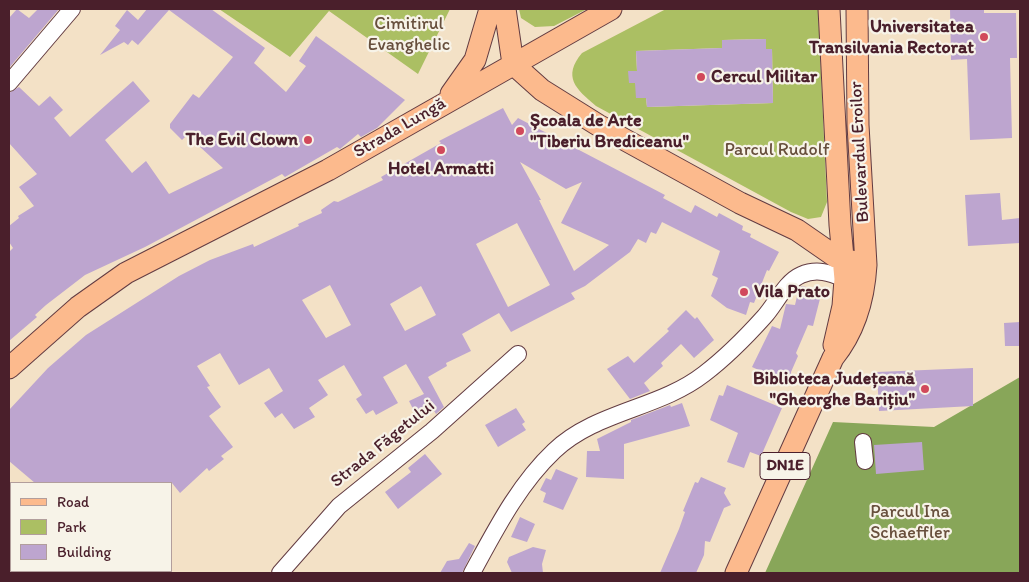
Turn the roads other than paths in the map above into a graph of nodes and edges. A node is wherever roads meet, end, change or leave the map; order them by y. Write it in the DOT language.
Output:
graph roads {
  1 [pos="72,9"];
  2 [pos="490,9"];
  3 [pos="505,9"];
  4 [pos="611,9"];
  5 [pos="829,9"];
  6 [pos="857,9"];
  7 [pos="513,64"];
  8 [pos="9,83"];
  9 [pos="445,102"];
  10 [pos="862,216"];
  11 [pos="840,225"];
  12 [pos="797,230"];
  13 [pos="866,265"];
  14 [pos="844,269"];
  15 [pos="518,354"];
  16 [pos="833,358"];
  17 [pos="9,368"];
  18 [pos="863,442"];
  19 [pos="865,461"];
  20 [pos="280,573"];
  21 [pos="472,573"];
  22 [pos="736,573"];
  1 -- 8 [label="street"];
  2 -- 9 [label="main road"];
  3 -- 7 [label="main road"];
  4 -- 7 [label="main road, Strada Lungă"];
  5 -- 11 [label="main road, Bulevardul Eroilor / DN1E"];
  6 -- 10 [label="main road, Bulevardul Eroilor / DN1E"];
  7 -- 9 [label="main road, Strada Lungă"];
  7 -- 12 [label="main road"];
  9 -- 17 [label="main road, Strada Lungă"];
  10 -- 11 [label="main road"];
  10 -- 13 [label="main road, Bulevardul Eroilor / DN1E"];
  11 -- 12 [label="main road"];
  11 -- 14 [label="main road, Bulevardul Eroilor / DN1E"];
  12 -- 14 [label="main road"];
  13 -- 14 [label="main road"];
  13 -- 16 [label="main road, DN1E"];
  14 -- 16 [label="main road, DN1E"];
  14 -- 21 [label="street"];
  15 -- 20 [label="street, Strada Făgetului"];
  16 -- 22 [label="main road, DN1E"];
  18 -- 19 [label="street"];
}
